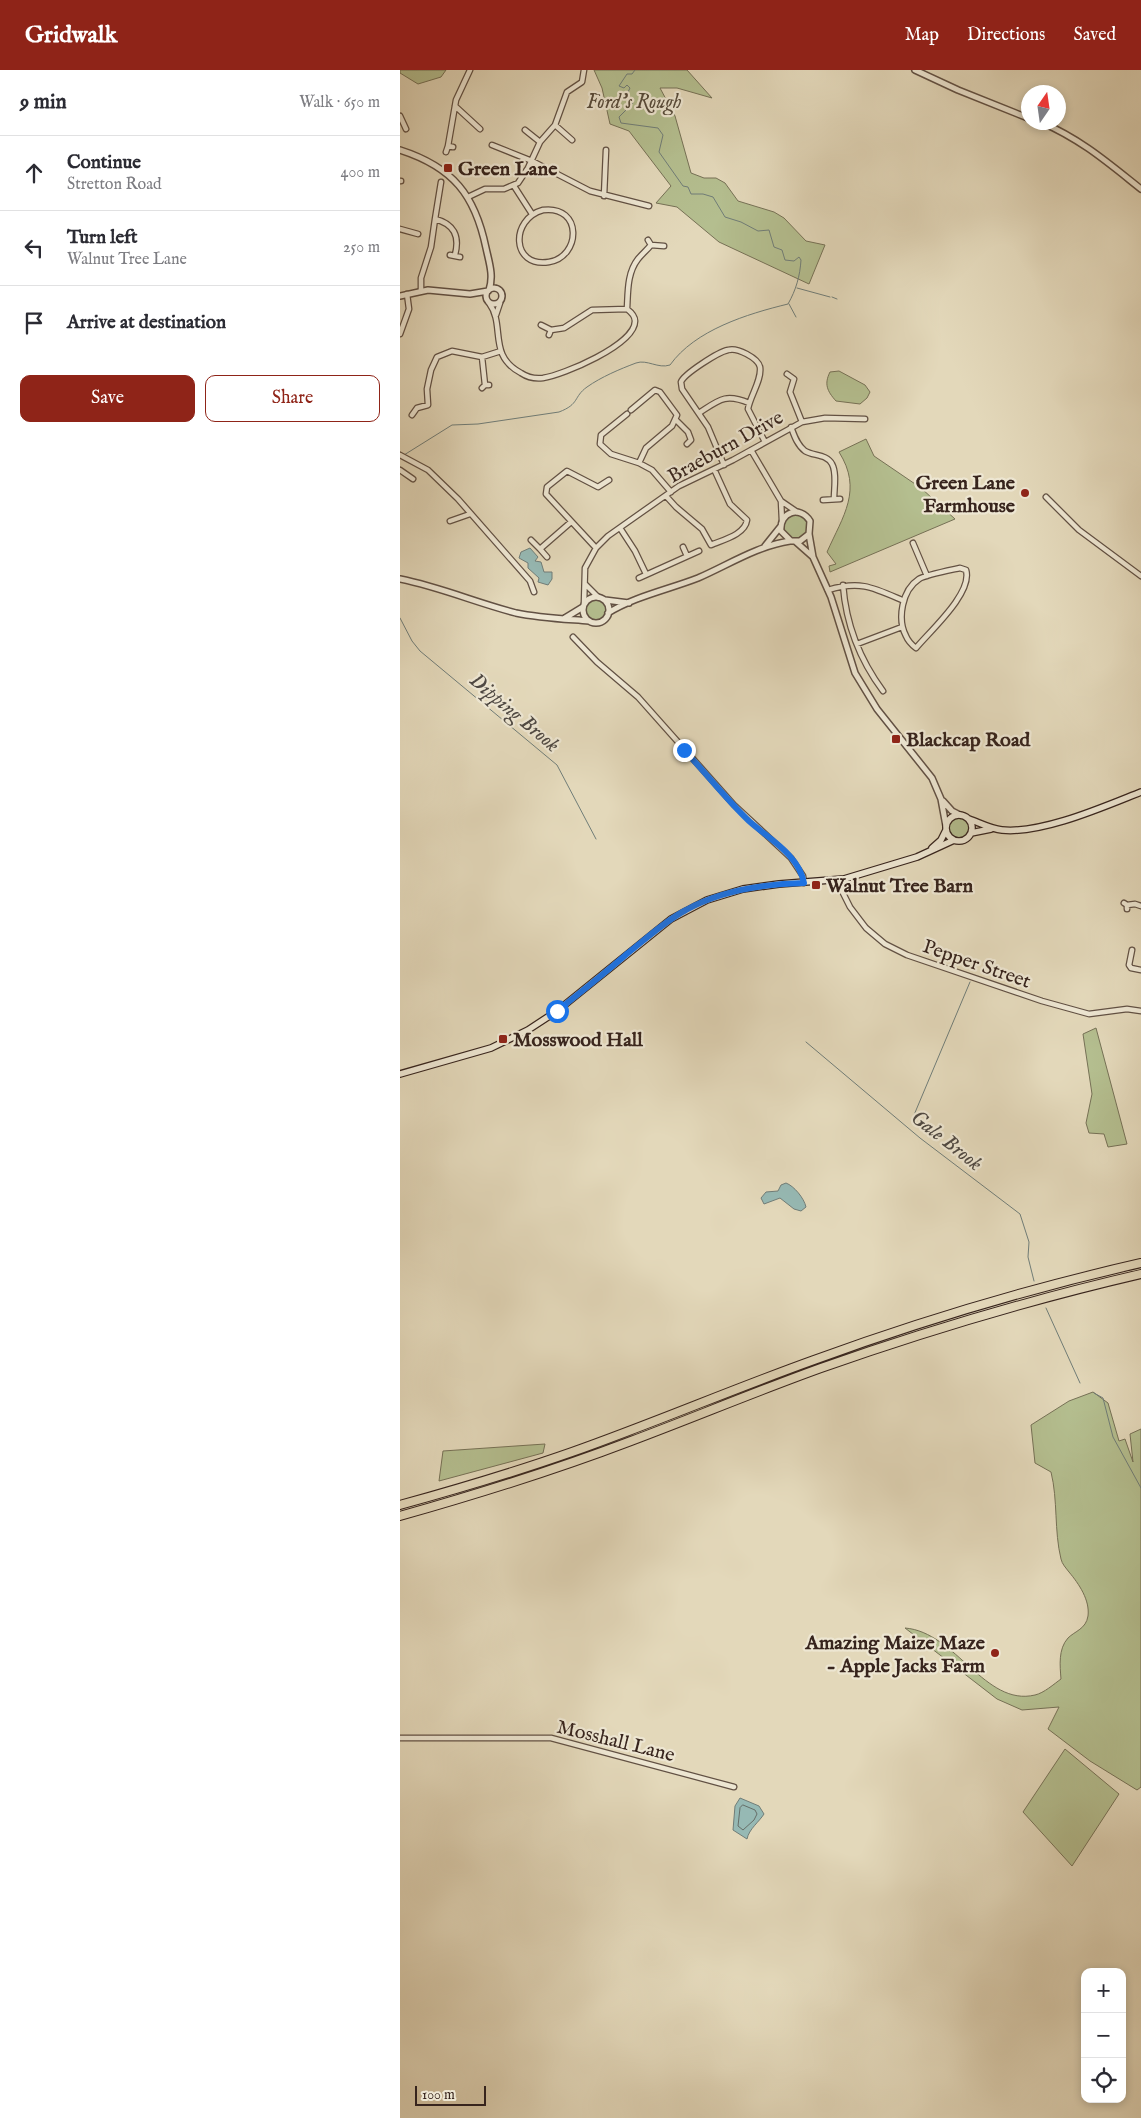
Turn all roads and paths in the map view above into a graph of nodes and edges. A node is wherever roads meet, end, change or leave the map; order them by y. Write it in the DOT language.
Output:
graph roads {
  1 [pos="470,70"];
  2 [pos="584,70"];
  3 [pos="915,70"];
  4 [pos="455,106"];
  5 [pos="1021,115"];
  6 [pos="400,116"];
  7 [pos="555,125"];
  8 [pos="406,129"];
  9 [pos="523,129"];
  10 [pos="480,130"];
  11 [pos="1060,130"];
  12 [pos="572,140"];
  13 [pos="540,142"];
  14 [pos="492,145"];
  15 [pos="400,150"];
  16 [pos="606,150"];
  17 [pos="446,152"];
  18 [pos="532,161"];
  19 [pos="441,182"];
  20 [pos="514,186"];
  21 [pos="1141,189"];
  22 [pos="604,196"];
  23 [pos="468,197"];
  24 [pos="649,206"];
  25 [pos="532,214"];
  26 [pos="435,219"];
  27 [pos="400,229"];
  28 [pos="418,234"];
  29 [pos="664,246"];
  30 [pos="455,256"];
  31 [pos="491,273"];
  32 [pos="421,290"];
  33 [pos="488,290"];
  34 [pos="500,290"];
  35 [pos="407,294"];
  36 [pos="470,294"];
  37 [pos="400,296"];
  38 [pos="488,302"];
  39 [pos="500,303"];
  40 [pos="627,309"];
  41 [pos="495,317"];
  42 [pos="541,325"];
  43 [pos="551,330"];
  44 [pos="400,334"];
  45 [pos="549,335"];
  46 [pos="501,351"];
  47 [pos="482,357"];
  48 [pos="787,374"];
  49 [pos="485,386"];
  50 [pos="749,402"];
  51 [pos="699,413"];
  52 [pos="412,415"];
  53 [pos="676,420"];
  54 [pos="865,420"];
  55 [pos="802,422"];
  56 [pos="791,427"];
  57 [pos="765,442"];
  58 [pos="687,444"];
  59 [pos="752,450"];
  60 [pos="400,455"];
  61 [pos="639,463"];
  62 [pos="724,465"];
  63 [pos="714,469"];
  64 [pos="400,470"];
  65 [pos="413,479"];
  66 [pos="609,480"];
  67 [pos="598,487"];
  68 [pos="671,492"];
  69 [pos="602,494"];
  70 [pos="666,496"];
  71 [pos="1046,497"];
  72 [pos="824,500"];
  73 [pos="781,501"];
  74 [pos="797,512"];
  75 [pos="470,514"];
  76 [pos="450,521"];
  77 [pos="571,522"];
  78 [pos="781,524"];
  79 [pos="620,528"];
  80 [pos="809,534"];
  81 [pos="531,540"];
  82 [pos="794,541"];
  83 [pos="912,543"];
  84 [pos="683,547"];
  85 [pos="764,547"];
  86 [pos="596,548"];
  87 [pos="540,549"];
  88 [pos="699,551"];
  89 [pos="687,556"];
  90 [pos="547,557"];
  91 [pos="813,557"];
  92 [pos="646,574"];
  93 [pos="927,576"];
  94 [pos="1141,576"];
  95 [pos="639,578"];
  96 [pos="400,579"];
  97 [pos="585,584"];
  98 [pos="843,585"];
  99 [pos="828,590"];
  100 [pos="534,592"];
  101 [pos="601,598"];
  102 [pos="904,601"];
  103 [pos="629,603"];
  104 [pos="583,606"];
  105 [pos="608,613"];
  106 [pos="564,618"];
  107 [pos="589,621"];
  108 [pos="902,627"];
  109 [pos="573,637"];
  110 [pos="857,644"];
  111 [pos="883,691"];
  112 [pos="1141,792"];
  113 [pos="941,799"];
  114 [pos="960,815"];
  115 [pos="969,819"];
  116 [pos="946,828"];
  117 [pos="993,829"];
  118 [pos="971,833"];
  119 [pos="954,840"];
  120 [pos="929,851"];
  121 [pos="837,880"];
  122 [pos="804,883"];
  123 [pos="1126,906"];
  124 [pos="1141,906"];
  125 [pos="1132,950"];
  126 [pos="1141,970"];
  127 [pos="1141,1011"];
  128 [pos="400,1074"];
  129 [pos="1141,1263"];
  130 [pos="1141,1274"];
  131 [pos="400,1506"];
  132 [pos="400,1516"];
  133 [pos="400,1738"];
  134 [pos="734,1787"];
  1 -- 4 [label="street"];
  2 -- 7 [label="street"];
  3 -- 5 [label="street"];
  4 -- 10 [label="street"];
  4 -- 17 [label="street"];
  6 -- 8 [label="street"];
  7 -- 12 [label="street"];
  7 -- 13 [label="street"];
  9 -- 13 [label="street"];
  11 -- 21 [label="street"];
  13 -- 18 [label="street"];
  14 -- 18 [label="street"];
  15 -- 23 [label="street"];
  16 -- 22 [label="street"];
  18 -- 20 [label="street"];
  18 -- 22 [label="street"];
  19 -- 26 [label="street"];
  20 -- 23 [label="street"];
  20 -- 25 [label="street"];
  22 -- 24 [label="street"];
  23 -- 31 [label="street"];
  25 -- 25 [label="street"];
  26 -- 30 [label="street"];
  26 -- 32 [label="street"];
  27 -- 28 [label="street"];
  29 -- 40 [label="street"];
  31 -- 33 [label="street"];
  31 -- 34 [label="street"];
  32 -- 35 [label="street"];
  32 -- 36 [label="street"];
  33 -- 34 [label="street"];
  33 -- 36 [label="street"];
  33 -- 38 [label="street"];
  34 -- 39 [label="street"];
  35 -- 37 [label="street"];
  35 -- 44 [label="street"];
  36 -- 38 [label="street"];
  38 -- 39 [label="street"];
  38 -- 41 [label="street"];
  39 -- 41 [label="street"];
  40 -- 43 [label="street"];
  40 -- 46 [label="street"];
  41 -- 46 [label="street"];
  42 -- 43 [label="street"];
  43 -- 45 [label="street"];
  46 -- 47 [label="street"];
  47 -- 49 [label="street"];
  47 -- 52 [label="street"];
  48 -- 55 [label="street"];
  50 -- 51 [label="street"];
  50 -- 51 [label="street"];
  50 -- 57 [label="street"];
  51 -- 62 [label="street"];
  53 -- 58 [label="street"];
  53 -- 61 [label="street"];
  53 -- 61 [label="street"];
  54 -- 55 [label="street, Braeburn Drive"];
  55 -- 56 [label="street, Braeburn Drive"];
  56 -- 57 [label="street, Braeburn Drive"];
  56 -- 72 [label="street"];
  57 -- 59 [label="street, Braeburn Drive"];
  59 -- 62 [label="street, Braeburn Drive"];
  59 -- 73 [label="street"];
  60 -- 75 [label="street"];
  61 -- 68 [label="street"];
  62 -- 63 [label="street, Braeburn Drive"];
  63 -- 68 [label="street, Braeburn Drive"];
  63 -- 70 [label="street"];
  64 -- 65 [label="street"];
  66 -- 67 [label="street"];
  67 -- 69 [label="street"];
  67 -- 77 [label="street"];
  68 -- 70 [label="street, Braeburn Drive"];
  70 -- 79 [label="street, Braeburn Drive"];
  71 -- 94 [label="street"];
  73 -- 74 [label="street"];
  73 -- 78 [label="street"];
  74 -- 78 [label="street"];
  74 -- 80 [label="street"];
  75 -- 76 [label="street"];
  75 -- 100 [label="street"];
  77 -- 86 [label="street"];
  77 -- 87 [label="street"];
  78 -- 82 [label="street"];
  78 -- 85 [label="street"];
  79 -- 86 [label="street, Braeburn Drive"];
  79 -- 92 [label="street"];
  80 -- 82 [label="street"];
  80 -- 91 [label="street"];
  81 -- 87 [label="street"];
  82 -- 85 [label="street"];
  82 -- 91 [label="street"];
  83 -- 93 [label="street"];
  84 -- 89 [label="street"];
  85 -- 103 [label="street"];
  86 -- 97 [label="street, Braeburn Drive"];
  87 -- 90 [label="street"];
  88 -- 89 [label="street"];
  89 -- 92 [label="street"];
  91 -- 99 [label="street"];
  92 -- 95 [label="street"];
  93 -- 102 [label="street"];
  93 -- 108 [label="street"];
  96 -- 106 [label="street"];
  97 -- 101 [label="street"];
  97 -- 104 [label="street, Braeburn Drive"];
  98 -- 99 [label="street"];
  98 -- 102 [label="street"];
  98 -- 110 [label="street"];
  99 -- 113 [label="street"];
  101 -- 103 [label="street"];
  101 -- 104 [label="street"];
  101 -- 105 [label="street"];
  102 -- 108 [label="street"];
  103 -- 105 [label="street"];
  104 -- 106 [label="street"];
  104 -- 107 [label="street"];
  105 -- 107 [label="street"];
  106 -- 107 [label="street"];
  108 -- 110 [label="street"];
  109 -- 122 [label="street"];
  110 -- 111 [label="street"];
  112 -- 117 [label="main road"];
  113 -- 114 [label="street"];
  113 -- 116 [label="street"];
  114 -- 115 [label="main road"];
  114 -- 116 [label="main road"];
  115 -- 117 [label="main road"];
  115 -- 118 [label="main road"];
  116 -- 119 [label="main road"];
  116 -- 120 [label="main road"];
  117 -- 118 [label="main road"];
  118 -- 119 [label="main road"];
  119 -- 120 [label="main road"];
  120 -- 121 [label="main road"];
  121 -- 122 [label="main road"];
  121 -- 127 [label="street, Pepper Street"];
  122 -- 128 [label="main road"];
  123 -- 124 [label="street"];
  125 -- 126 [label="street"];
  129 -- 131 [label="highway"];
  130 -- 132 [label="highway"];
  133 -- 134 [label="street, Mosshall Lane"];
}
